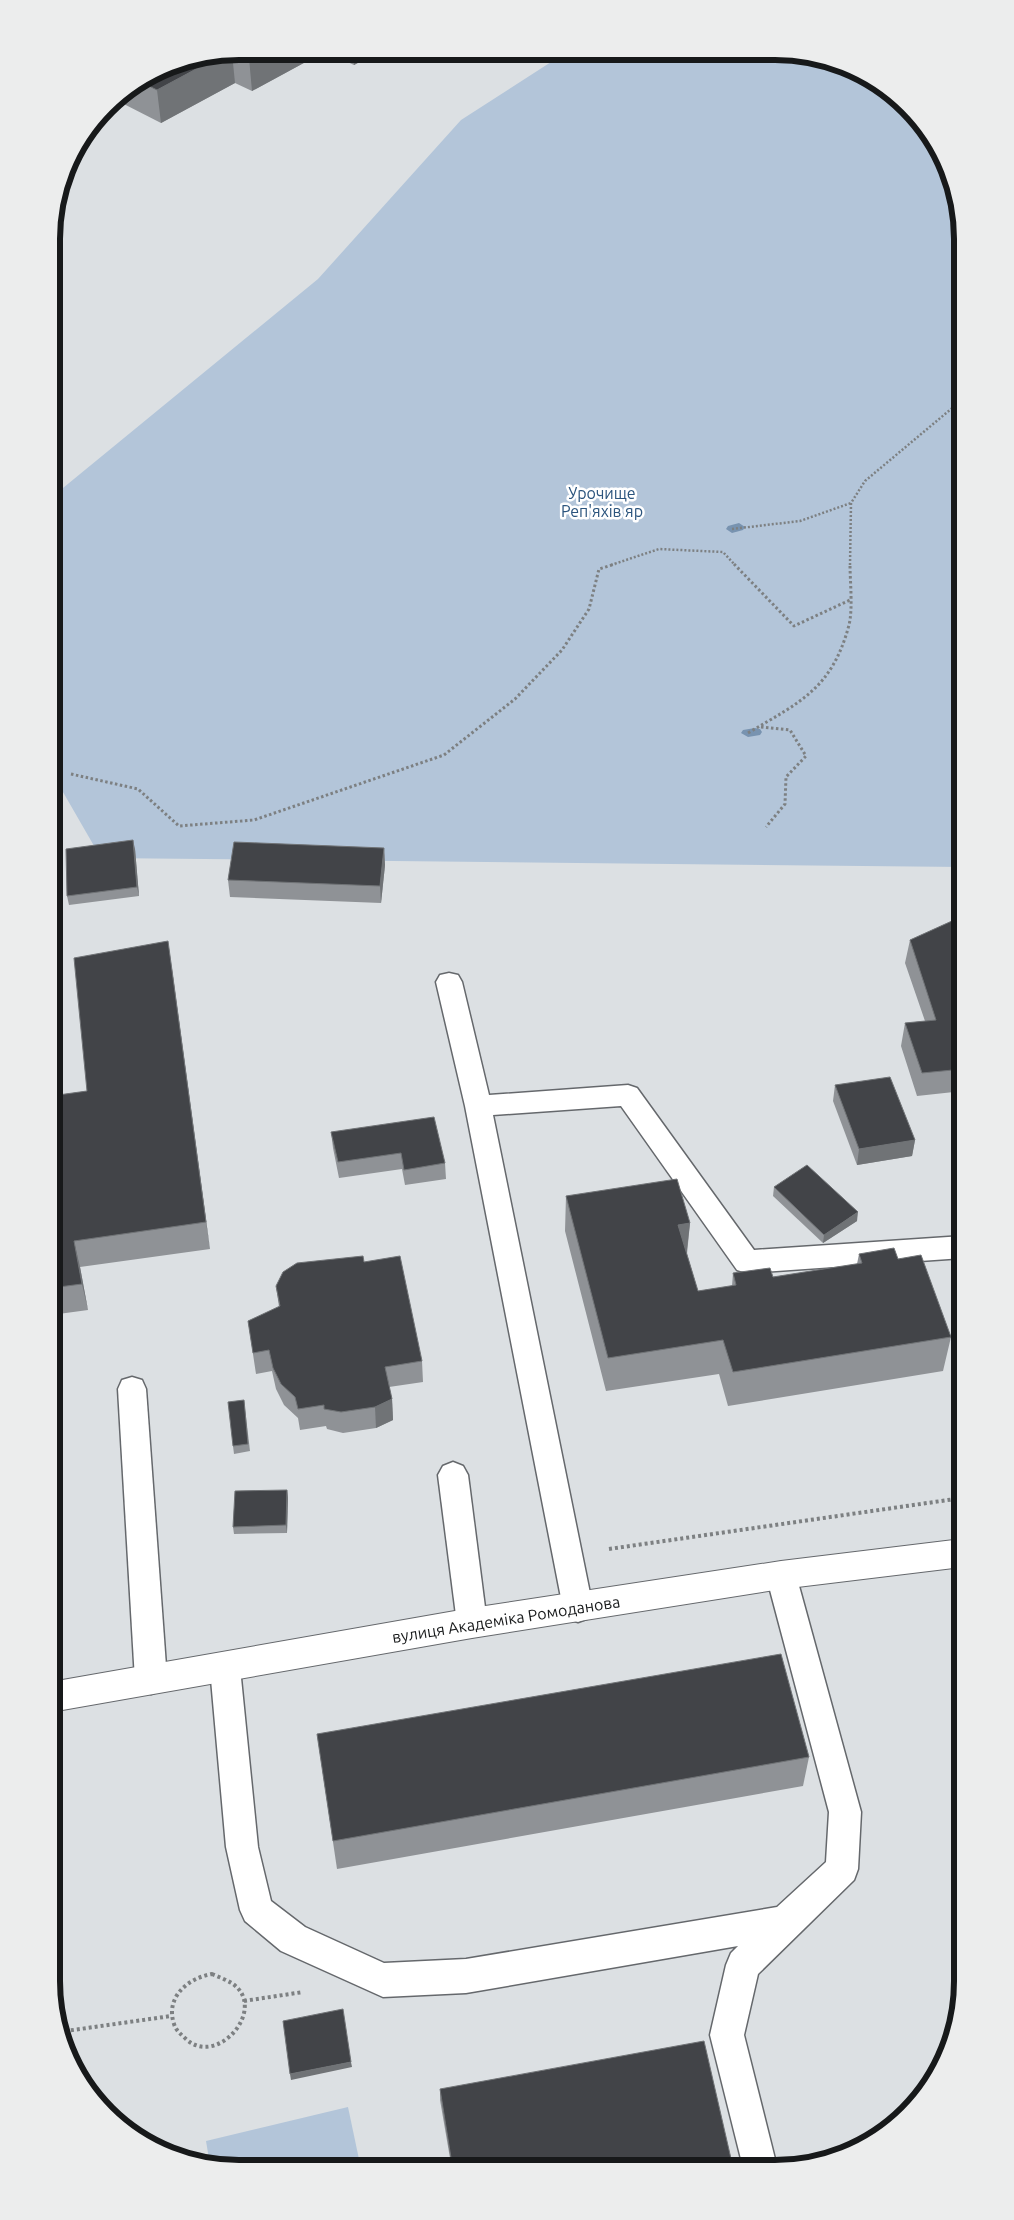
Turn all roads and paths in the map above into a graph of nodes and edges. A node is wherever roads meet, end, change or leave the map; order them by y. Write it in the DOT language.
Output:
graph roads {
  1 [pos="954,407"];
  2 [pos="852,503"];
  3 [pos="732,529"];
  4 [pos="850,600"];
  5 [pos="760,727"];
  6 [pos="748,733"];
  7 [pos="71,774"];
  8 [pos="766,827"];
  9 [pos="449,982"];
  10 [pos="478,1106"];
  11 [pos="954,1248"];
  12 [pos="132,1389"];
  13 [pos="453,1475"];
  14 [pos="954,1499"];
  15 [pos="954,1554"];
  16 [pos="567,1555"];
  17 [pos="781,1575"];
  18 [pos="578,1608"];
  19 [pos="472,1622"];
  20 [pos="225,1668"];
  21 [pos="151,1680"];
  22 [pos="60,1695"];
  23 [pos="785,1922"];
  24 [pos="171,2016"];
  25 [pos="67,2031"];
  26 [pos="758,2160"];
  1 -- 2 [label="path"];
  2 -- 3 [label="path"];
  2 -- 4 [label="path"];
  4 -- 5 [label="path"];
  4 -- 7 [label="path"];
  5 -- 6 [label="path"];
  5 -- 8 [label="path"];
  9 -- 10 [label="lane"];
  10 -- 11 [label="lane"];
  10 -- 16 [label="lane"];
  12 -- 21 [label="lane"];
  13 -- 19 [label="lane"];
  14 -- 16 [label="path"];
  15 -- 17 [label="street, вулиця Академіка Ромоданова"];
  16 -- 18 [label="lane"];
  17 -- 18 [label="street, вулиця Академіка Ромоданова"];
  17 -- 23 [label="lane"];
  18 -- 19 [label="street, вулиця Академіка Ромоданова"];
  19 -- 20 [label="street, вулиця Академіка Ромоданова"];
  20 -- 21 [label="street, вулиця Академіка Ромоданова"];
  20 -- 23 [label="lane"];
  21 -- 22 [label="street, вулиця Академіка Ромоданова"];
  23 -- 26 [label="lane"];
  24 -- 24 [label="path"];
  24 -- 25 [label="path"];
}
